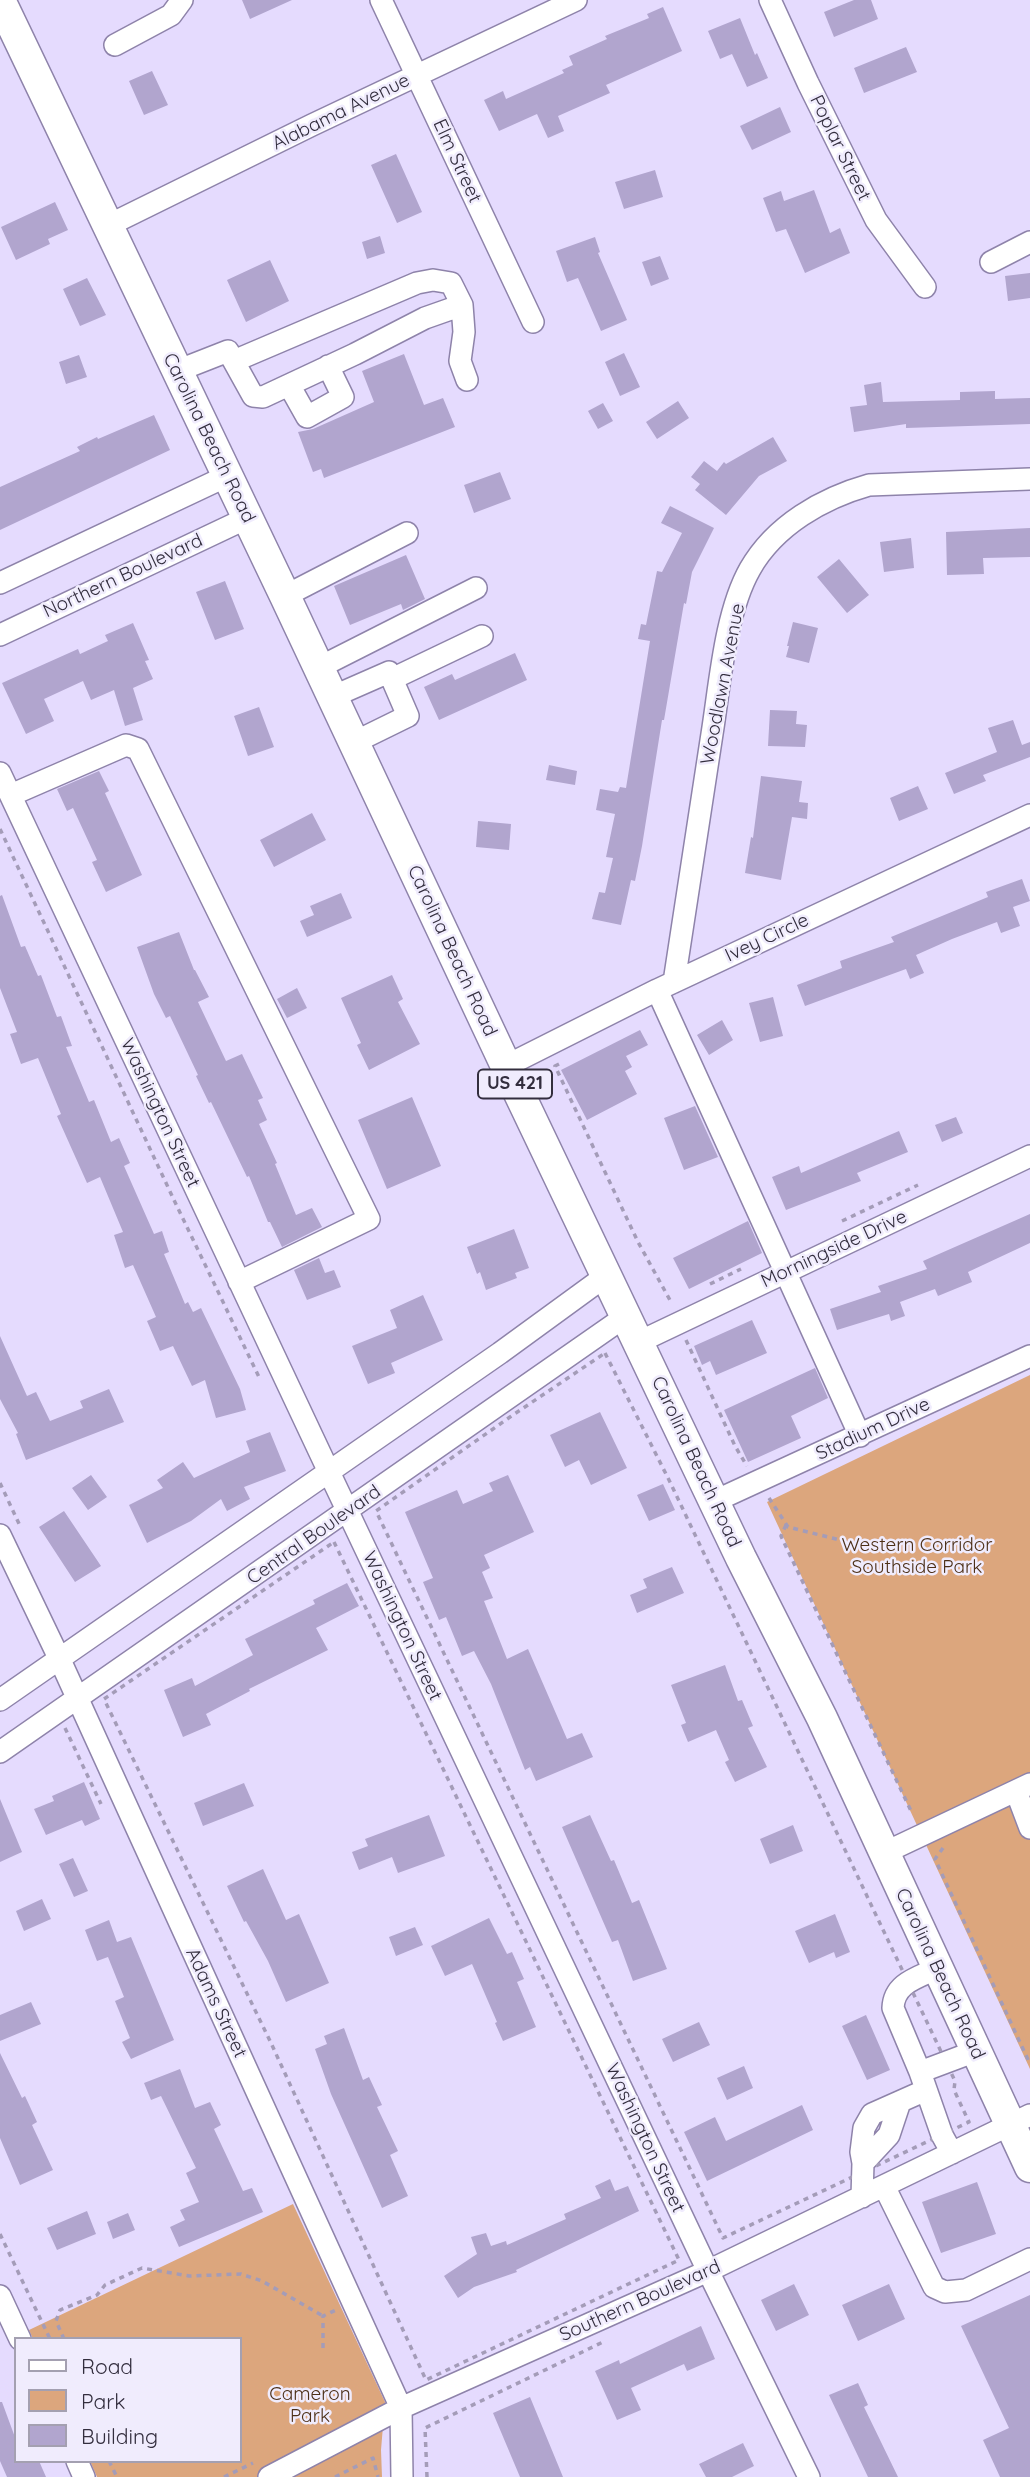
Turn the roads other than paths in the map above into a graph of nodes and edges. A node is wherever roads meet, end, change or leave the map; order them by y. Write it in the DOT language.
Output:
graph roads {
  1 [pos="0,0"];
  2 [pos="182,0"];
  3 [pos="380,0"];
  4 [pos="576,0"];
  5 [pos="770,0"];
  6 [pos="115,45"];
  7 [pos="416,76"];
  8 [pos="107,226"];
  9 [pos="1030,242"];
  10 [pos="991,262"];
  11 [pos="925,287"];
  12 [pos="462,305"];
  13 [pos="533,321"];
  14 [pos="234,361"];
  15 [pos="328,366"];
  16 [pos="177,371"];
  17 [pos="467,380"];
  18 [pos="289,385"];
  19 [pos="227,476"];
  20 [pos="1030,479"];
  21 [pos="247,518"];
  22 [pos="407,533"];
  23 [pos="0,583"];
  24 [pos="475,588"];
  25 [pos="285,596"];
  26 [pos="0,635"];
  27 [pos="482,636"];
  28 [pos="318,668"];
  29 [pos="392,679"];
  30 [pos="331,696"];
  31 [pos="353,743"];
  32 [pos="0,773"];
  33 [pos="11,795"];
  34 [pos="1030,815"];
  35 [pos="665,986"];
  36 [pos="506,1066"];
  37 [pos="1030,1156"];
  38 [pos="785,1271"];
  39 [pos="607,1275"];
  40 [pos="239,1282"];
  41 [pos="633,1329"];
  42 [pos="1030,1356"];
  43 [pos="860,1436"];
  44 [pos="329,1472"];
  45 [pos="715,1501"];
  46 [pos="347,1511"];
  47 [pos="0,1535"];
  48 [pos="60,1660"];
  49 [pos="0,1700"];
  50 [pos="77,1700"];
  51 [pos="0,1752"];
  52 [pos="1023,1788"];
  53 [pos="1030,1828"];
  54 [pos="884,1853"];
  55 [pos="938,1968"];
  56 [pos="976,2051"];
  57 [pos="923,2081"];
  58 [pos="1020,2120"];
  59 [pos="947,2144"];
  60 [pos="1030,2167"];
  61 [pos="884,2186"];
  62 [pos="862,2197"];
  63 [pos="1030,2259"];
  64 [pos="708,2271"];
  65 [pos="0,2296"];
  66 [pos="19,2337"];
  67 [pos="401,2408"];
  68 [pos="269,2477"];
  69 [pos="402,2477"];
  70 [pos="809,2477"];
  1 -- 8 [label="highway, Carolina Beach Road / US 421"];
  2 -- 6 [label="street"];
  3 -- 7 [label="street, Elm Street"];
  4 -- 7 [label="street, Alabama Avenue"];
  5 -- 11 [label="street, Poplar Street"];
  7 -- 8 [label="street, Alabama Avenue"];
  7 -- 13 [label="street, Elm Street"];
  8 -- 16 [label="highway, Carolina Beach Road / US 421"];
  9 -- 10 [label="street"];
  12 -- 14 [label="street"];
  12 -- 15 [label="street"];
  12 -- 17 [label="street"];
  14 -- 16 [label="street"];
  14 -- 18 [label="street"];
  15 -- 18 [label="street"];
  15 -- 18 [label="street"];
  16 -- 19 [label="highway, Carolina Beach Road / US 421"];
  19 -- 21 [label="highway, Carolina Beach Road / US 421"];
  19 -- 23 [label="street"];
  20 -- 35 [label="street, Woodlawn Avenue"];
  21 -- 25 [label="highway, Carolina Beach Road / US 421"];
  21 -- 26 [label="street, Northern Boulevard"];
  22 -- 25 [label="street"];
  24 -- 28 [label="street"];
  25 -- 28 [label="highway, Carolina Beach Road / US 421"];
  27 -- 29 [label="street"];
  28 -- 30 [label="highway, Carolina Beach Road / US 421"];
  29 -- 30 [label="street"];
  29 -- 31 [label="street"];
  30 -- 31 [label="highway, Carolina Beach Road / US 421"];
  31 -- 36 [label="highway, Carolina Beach Road / US 421"];
  32 -- 33 [label="street, Washington Street"];
  33 -- 40 [label="street, Washington Street"];
  33 -- 40 [label="street"];
  34 -- 35 [label="street, Ivey Circle"];
  35 -- 36 [label="street, Ivey Circle"];
  35 -- 38 [label="street"];
  36 -- 39 [label="highway, Carolina Beach Road / US 421"];
  37 -- 38 [label="street, Morningside Drive"];
  38 -- 41 [label="street, Morningside Drive"];
  38 -- 43 [label="street"];
  39 -- 41 [label="highway, Carolina Beach Road / US 421"];
  39 -- 44 [label="street"];
  40 -- 44 [label="street, Washington Street"];
  41 -- 45 [label="highway, Carolina Beach Road / US 421"];
  41 -- 46 [label="street, Central Boulevard"];
  42 -- 43 [label="street, Stadium Drive"];
  43 -- 45 [label="street, Stadium Drive"];
  44 -- 46 [label="street, Washington Street"];
  44 -- 48 [label="street"];
  45 -- 54 [label="highway, Carolina Beach Road / US 421"];
  46 -- 50 [label="street, Central Boulevard"];
  46 -- 64 [label="street, Washington Street"];
  47 -- 48 [label="street, Adams Street"];
  48 -- 49 [label="street"];
  48 -- 50 [label="street, Adams Street"];
  50 -- 51 [label="street, Central Boulevard"];
  50 -- 67 [label="street, Adams Street"];
  52 -- 53 [label="street"];
  52 -- 54 [label="street"];
  54 -- 55 [label="highway, Carolina Beach Road / US 421"];
  55 -- 56 [label="highway, Carolina Beach Road / US 421"];
  55 -- 57 [label="street"];
  56 -- 57 [label="street"];
  56 -- 58 [label="highway, Carolina Beach Road / US 421"];
  57 -- 59 [label="street"];
  57 -- 62 [label="street"];
  58 -- 59 [label="street, Southern Boulevard"];
  58 -- 60 [label="highway, Carolina Beach Road / US 421"];
  59 -- 61 [label="street, Southern Boulevard"];
  61 -- 62 [label="street, Southern Boulevard"];
  61 -- 63 [label="street"];
  62 -- 64 [label="street, Southern Boulevard"];
  64 -- 67 [label="street, Southern Boulevard"];
  64 -- 70 [label="street, Washington Street"];
  65 -- 66 [label="street"];
  67 -- 68 [label="street, Southern Boulevard"];
  67 -- 69 [label="street, Adams Street"];
}
